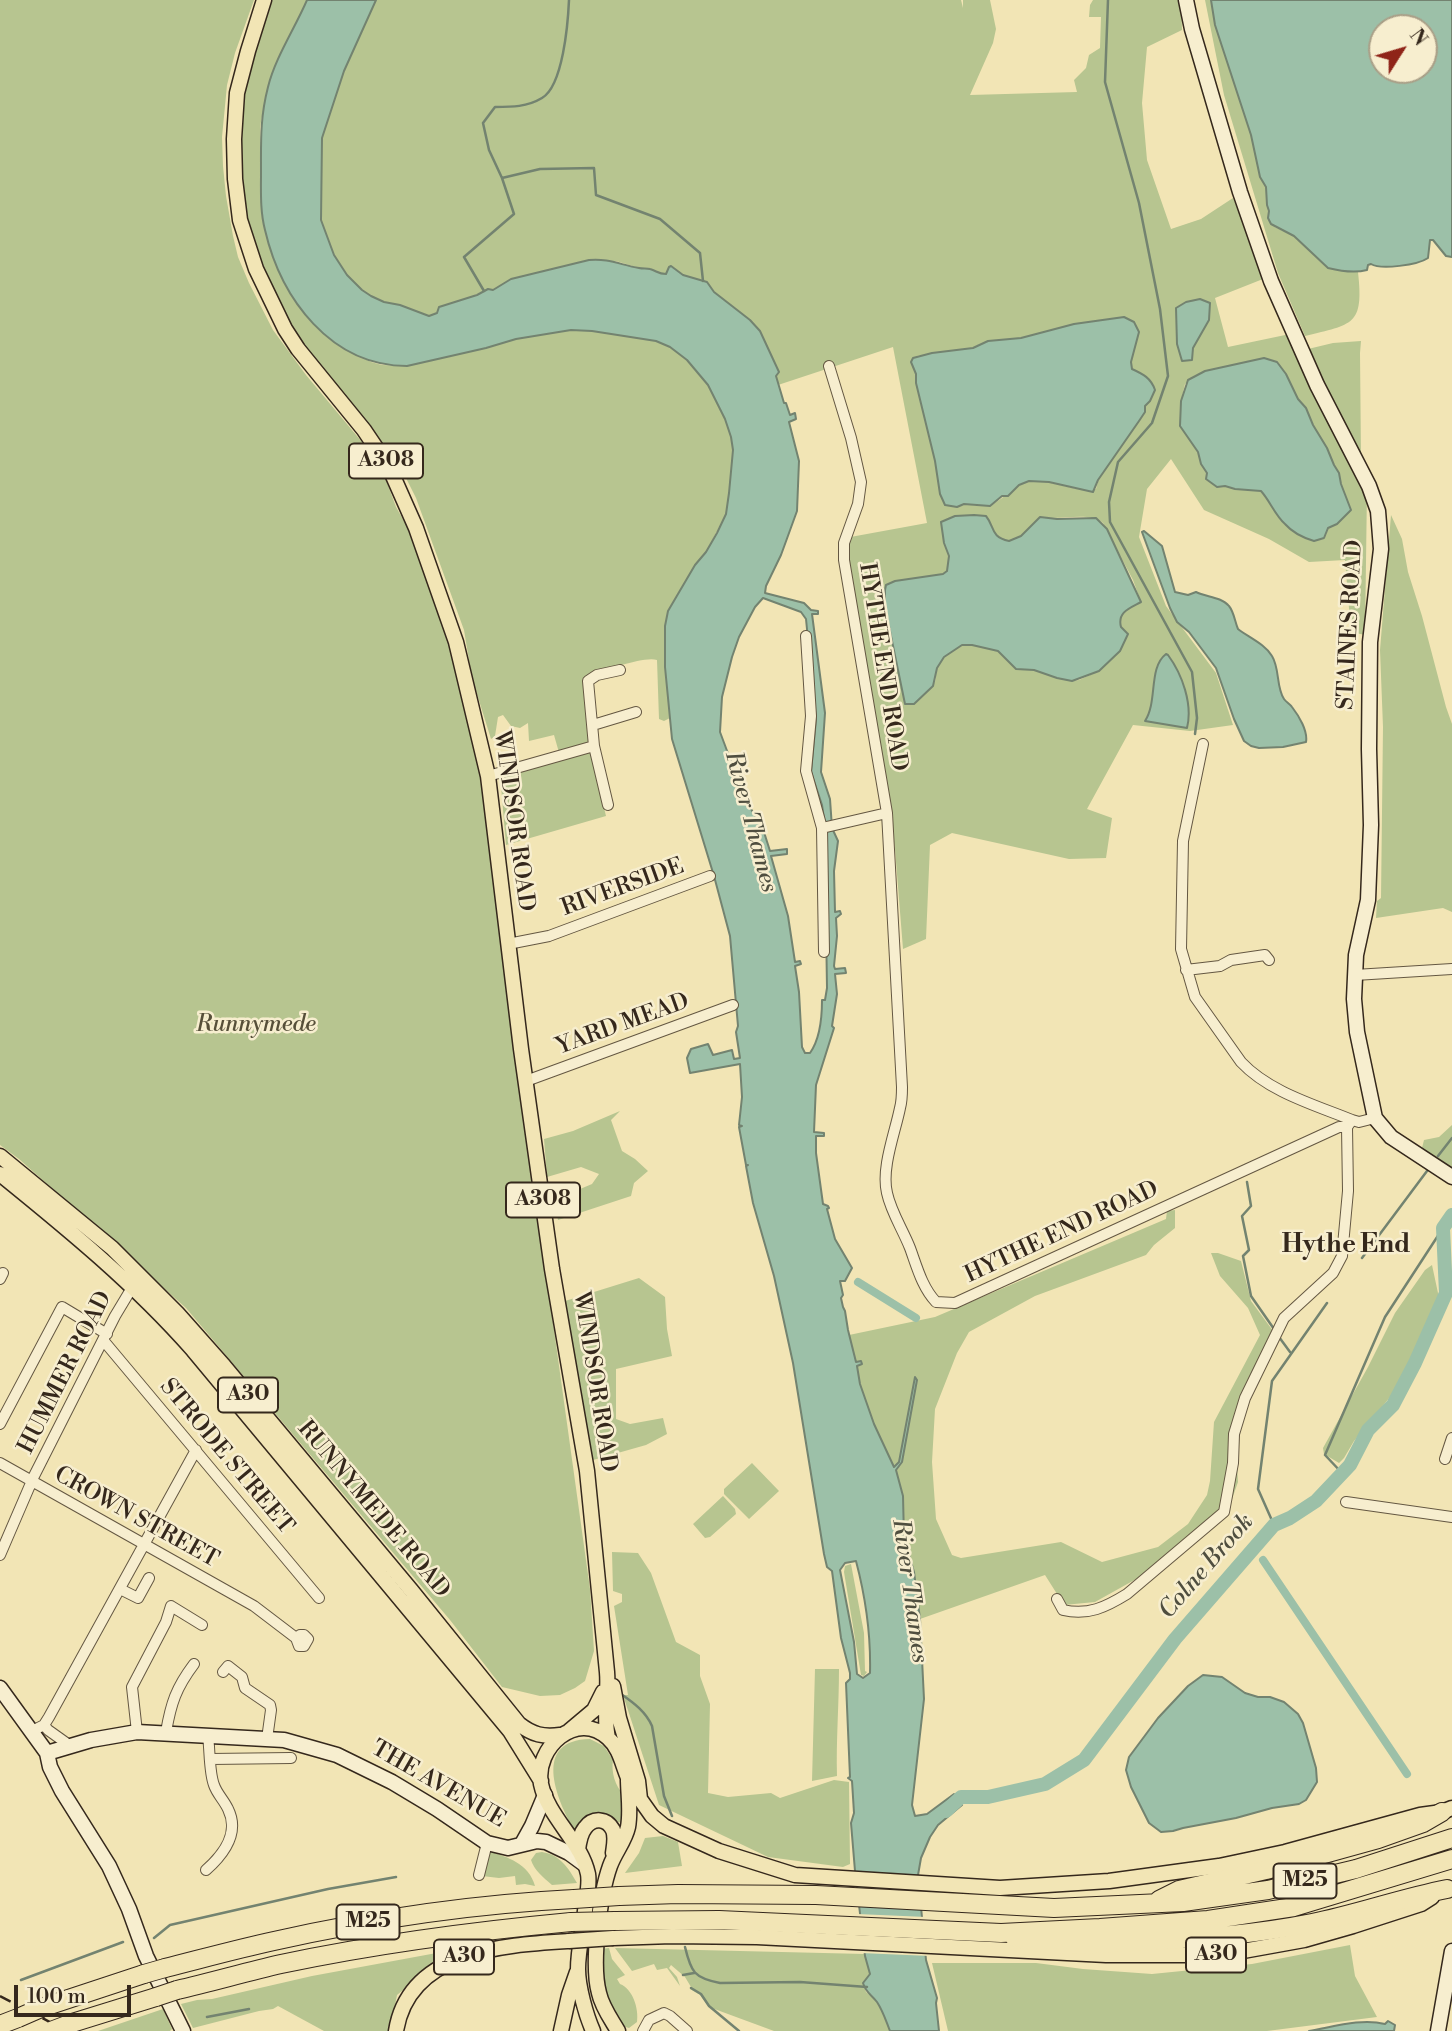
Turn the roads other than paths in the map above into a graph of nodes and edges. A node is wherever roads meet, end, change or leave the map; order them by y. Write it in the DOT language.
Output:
graph roads {
  1 [pos="264,0"];
  2 [pos="1186,0"];
  3 [pos="829,366"];
  4 [pos="806,636"];
  5 [pos="620,670"];
  6 [pos="636,712"];
  7 [pos="593,725"];
  8 [pos="1203,744"];
  9 [pos="594,746"];
  10 [pos="488,776"];
  11 [pos="608,805"];
  12 [pos="887,813"];
  13 [pos="822,828"];
  14 [pos="710,876"];
  15 [pos="508,944"];
  16 [pos="824,952"];
  17 [pos="1269,960"];
  18 [pos="1452,969"];
  19 [pos="1186,970"];
  20 [pos="1355,975"];
  21 [pos="733,1005"];
  22 [pos="526,1081"];
  23 [pos="1375,1118"];
  24 [pos="1350,1124"];
  25 [pos="0,1156"];
  26 [pos="0,1174"];
  27 [pos="1452,1177"];
  28 [pos="133,1286"];
  29 [pos="105,1337"];
  30 [pos="0,1424"];
  31 [pos="1452,1438"];
  32 [pos="196,1450"];
  33 [pos="1445,1459"];
  34 [pos="0,1463"];
  35 [pos="32,1482"];
  36 [pos="1346,1502"];
  37 [pos="1452,1517"];
  38 [pos="144,1545"];
  39 [pos="0,1555"];
  40 [pos="149,1578"];
  41 [pos="120,1589"];
  42 [pos="319,1598"];
  43 [pos="1057,1600"];
  44 [pos="202,1625"];
  45 [pos="296,1639"];
  46 [pos="194,1664"];
  47 [pos="607,1668"];
  48 [pos="223,1672"];
  49 [pos="0,1688"];
  50 [pos="38,1728"];
  51 [pos="136,1732"];
  52 [pos="166,1732"];
  53 [pos="564,1733"];
  54 [pos="208,1736"];
  55 [pos="608,1738"];
  56 [pos="267,1739"];
  57 [pos="69,1745"];
  58 [pos="47,1753"];
  59 [pos="291,1758"];
  60 [pos="211,1759"];
  61 [pos="628,1779"];
  62 [pos="543,1788"];
  63 [pos="640,1799"];
  64 [pos="1447,1810"];
  65 [pos="1452,1838"];
  66 [pos="486,1843"];
  67 [pos="522,1844"];
  68 [pos="578,1850"];
  69 [pos="1452,1859"];
  70 [pos="206,1870"];
  71 [pos="586,1871"];
  72 [pos="609,1871"];
  73 [pos="478,1875"];
  74 [pos="816,1886"];
  75 [pos="1449,1888"];
  76 [pos="974,1895"];
  77 [pos="1152,1903"];
  78 [pos="614,1930"];
  79 [pos="1001,1933"];
  80 [pos="975,1940"];
  81 [pos="1452,1951"];
  82 [pos="578,1970"];
  83 [pos="0,2025"];
  84 [pos="644,2027"];
  85 [pos="1443,2029"];
  86 [pos="51,2031"];
  87 [pos="183,2031"];
  88 [pos="396,2031"];
  89 [pos="561,2031"];
  90 [pos="593,2031"];
  91 [pos="618,2031"];
  92 [pos="632,2031"];
  93 [pos="687,2031"];
  1 -- 10 [label="main road, WINDSOR ROAD / A308"];
  2 -- 20 [label="main road, STAINES ROAD"];
  3 -- 12 [label="street, HYTHE END ROAD"];
  4 -- 13 [label="street"];
  5 -- 7 [label="street"];
  6 -- 7 [label="street"];
  7 -- 9 [label="street"];
  8 -- 19 [label="street"];
  9 -- 10 [label="street"];
  9 -- 11 [label="street"];
  10 -- 15 [label="main road, WINDSOR ROAD / A308"];
  12 -- 13 [label="street"];
  12 -- 24 [label="street, HYTHE END ROAD"];
  13 -- 16 [label="street"];
  14 -- 15 [label="street, RIVERSIDE"];
  15 -- 22 [label="main road, WINDSOR ROAD / A308"];
  17 -- 19 [label="street"];
  18 -- 20 [label="street"];
  19 -- 24 [label="street"];
  20 -- 23 [label="main road, STAINES ROAD"];
  21 -- 22 [label="street, YARD MEAD"];
  22 -- 47 [label="main road, WINDSOR ROAD / A308"];
  23 -- 24 [label="street"];
  23 -- 27 [label="main road"];
  24 -- 43 [label="street"];
  25 -- 53 [label="main road, RUNNYMEDE ROAD / A30"];
  26 -- 28 [label="main road, RUNNYMEDE ROAD / A30"];
  28 -- 29 [label="street, HUMMER ROAD"];
  28 -- 62 [label="main road, RUNNYMEDE ROAD / A30"];
  29 -- 30 [label="street, STRODE STREET"];
  29 -- 32 [label="street, STRODE STREET"];
  29 -- 35 [label="street, HUMMER ROAD"];
  31 -- 33 [label="street"];
  32 -- 38 [label="street"];
  32 -- 42 [label="street, STRODE STREET"];
  34 -- 35 [label="street, CROWN STREET"];
  35 -- 38 [label="street, CROWN STREET"];
  35 -- 39 [label="street, HUMMER ROAD"];
  36 -- 37 [label="street"];
  38 -- 41 [label="street"];
  38 -- 45 [label="street, CROWN STREET"];
  40 -- 41 [label="street"];
  41 -- 50 [label="street"];
  44 -- 51 [label="street"];
  46 -- 52 [label="street"];
  47 -- 53 [label="main road, WINDSOR ROAD / A308"];
  47 -- 55 [label="main road, WINDSOR ROAD / A308"];
  47 -- 63 [label="main road"];
  48 -- 56 [label="street"];
  49 -- 50 [label="main road"];
  50 -- 57 [label="street"];
  50 -- 58 [label="main road"];
  51 -- 52 [label="main road, THE AVENUE"];
  51 -- 57 [label="main road, THE AVENUE"];
  52 -- 54 [label="main road, THE AVENUE"];
  53 -- 55 [label="main road, A30"];
  53 -- 62 [label="main road, WINDSOR ROAD"];
  54 -- 56 [label="main road, THE AVENUE"];
  54 -- 60 [label="street"];
  55 -- 61 [label="main road"];
  56 -- 66 [label="main road, THE AVENUE"];
  57 -- 58 [label="main road, THE AVENUE"];
  58 -- 87 [label="main road"];
  59 -- 60 [label="street"];
  60 -- 70 [label="street"];
  61 -- 63 [label="main road"];
  61 -- 72 [label="main road"];
  62 -- 67 [label="main road, THE AVENUE"];
  62 -- 68 [label="main road, A30"];
  63 -- 74 [label="main road"];
  64 -- 76 [label="main road"];
  64 -- 77 [label="highway, M25"];
  65 -- 77 [label="highway, M25"];
  66 -- 67 [label="main road, THE AVENUE"];
  66 -- 73 [label="street"];
  67 -- 71 [label="main road, THE AVENUE"];
  68 -- 71 [label="main road, A30"];
  68 -- 72 [label="main road"];
  69 -- 79 [label="highway, M25"];
  71 -- 82 [label="main road"];
  72 -- 91 [label="main road"];
  74 -- 76 [label="highway, M25"];
  74 -- 83 [label="highway, M25, bridge"];
  75 -- 79 [label="highway, M25"];
  75 -- 80 [label="main road, A30"];
  76 -- 77 [label="highway, M25"];
  78 -- 80 [label="highway, M25"];
  78 -- 86 [label="highway, M25, bridge"];
  78 -- 88 [label="main road, A30, bridge"];
  79 -- 80 [label="highway, M25"];
  81 -- 85 [label="main road"];
  82 -- 89 [label="main road"];
  82 -- 90 [label="main road"];
  84 -- 92 [label="street"];
  84 -- 93 [label="street"];
}
